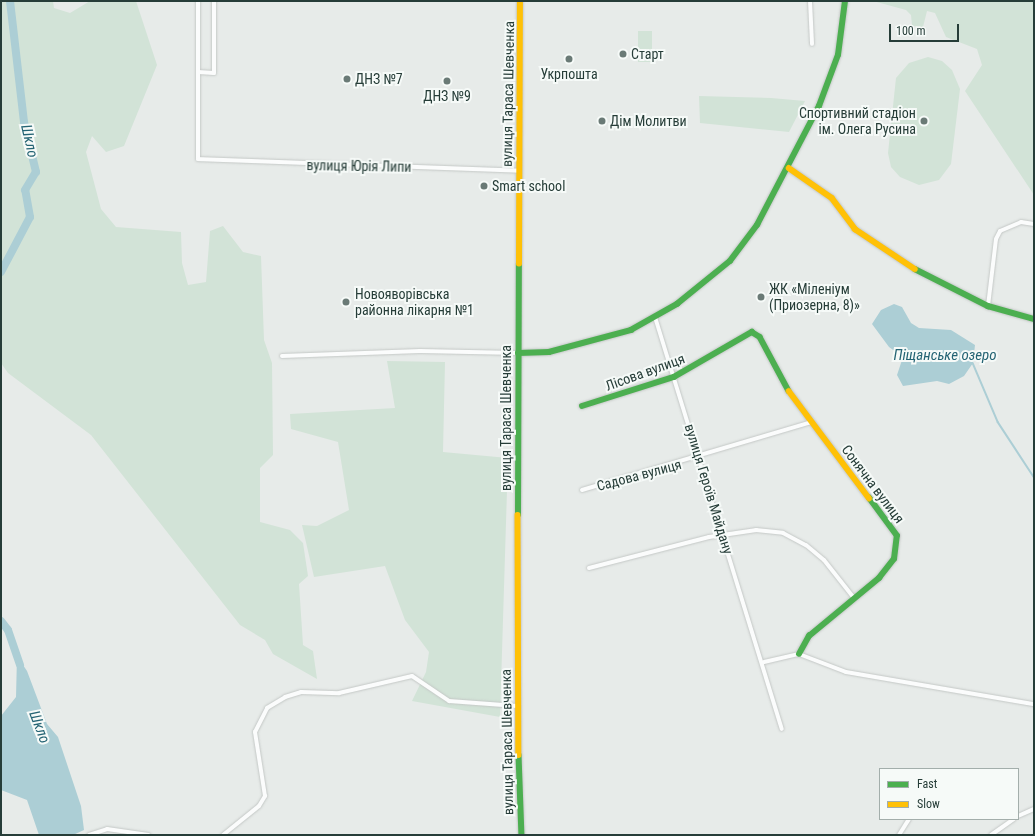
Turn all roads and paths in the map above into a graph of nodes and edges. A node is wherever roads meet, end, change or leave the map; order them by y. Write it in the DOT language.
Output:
graph roads {
  1 [pos="198,1"];
  2 [pos="214,1"];
  3 [pos="520,1"];
  4 [pos="810,1"];
  5 [pos="845,1"];
  6 [pos="812,44"];
  7 [pos="198,72"];
  8 [pos="789,168"];
  9 [pos="519,171"];
  10 [pos="1034,224"];
  11 [pos="988,306"];
  12 [pos="655,317"];
  13 [pos="1034,319"];
  14 [pos="756,333"];
  15 [pos="518,353"];
  16 [pos="282,356"];
  17 [pos="674,377"];
  18 [pos="582,406"];
  19 [pos="810,422"];
  20 [pos="699,458"];
  21 [pos="582,490"];
  22 [pos="724,536"];
  23 [pos="589,568"];
  24 [pos="854,598"];
  25 [pos="799,654"];
  26 [pos="764,662"];
  27 [pos="1034,704"];
  28 [pos="517,706"];
  29 [pos="782,729"];
  30 [pos="1034,809"];
  31 [pos="1019,816"];
  32 [pos="908,820"];
  33 [pos="1013,820"];
  34 [pos="89,835"];
  35 [pos="149,835"];
  36 [pos="223,835"];
  37 [pos="522,835"];
  38 [pos="899,835"];
  39 [pos="991,835"];
  1 -- 7 [label="street"];
  2 -- 7 [label="street"];
  3 -- 9 [label="street, вулиця Тараса Шевченка"];
  4 -- 6 [label="street"];
  5 -- 8 [label="street"];
  7 -- 9 [label="street, вулиця Юрія Липи"];
  8 -- 11 [label="street"];
  8 -- 12 [label="street"];
  9 -- 15 [label="street, вулиця Тараса Шевченка"];
  10 -- 11 [label="street"];
  11 -- 13 [label="street"];
  12 -- 15 [label="street"];
  12 -- 17 [label="street, вулиця Героїв Майдану"];
  14 -- 17 [label="street, Лісова вулиця"];
  14 -- 19 [label="street, Сонячна вулиця"];
  15 -- 16 [label="street"];
  15 -- 28 [label="street, вулиця Тараса Шевченка"];
  17 -- 18 [label="street, Лісова вулиця"];
  17 -- 20 [label="street, вулиця Героїв Майдану"];
  19 -- 20 [label="street, Садова вулиця"];
  19 -- 24 [label="street, Сонячна вулиця"];
  20 -- 21 [label="street, Садова вулиця"];
  20 -- 22 [label="street, вулиця Героїв Майдану"];
  22 -- 23 [label="street"];
  22 -- 24 [label="street"];
  22 -- 26 [label="street, вулиця Героїв Майдану"];
  24 -- 25 [label="street, Сонячна вулиця"];
  25 -- 26 [label="street"];
  25 -- 27 [label="street"];
  26 -- 29 [label="street, вулиця Героїв Майдану"];
  28 -- 36 [label="street"];
  28 -- 37 [label="street, вулиця Тараса Шевченка"];
  30 -- 31 [label="street"];
  32 -- 38 [label="street"];
  33 -- 39 [label="street"];
  34 -- 35 [label="street"];
}
